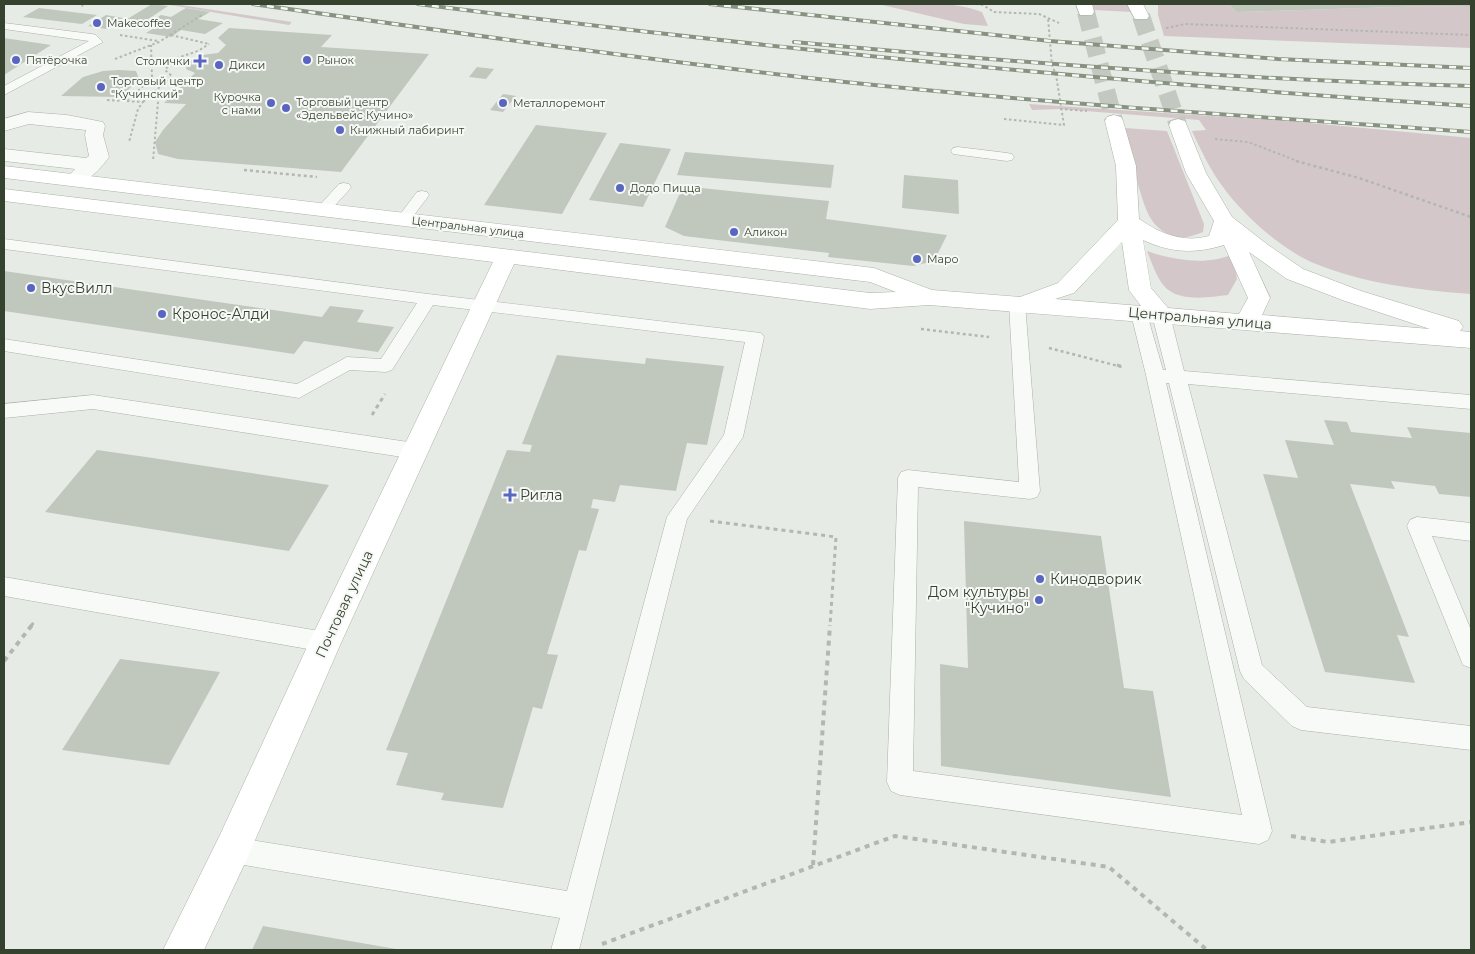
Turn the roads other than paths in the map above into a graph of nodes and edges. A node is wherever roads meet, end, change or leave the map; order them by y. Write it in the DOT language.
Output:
graph roads {
  1 [pos="4,26"];
  2 [pos="4,91"];
  3 [pos="1114,121"];
  4 [pos="4,125"];
  5 [pos="1178,125"];
  6 [pos="958,151"];
  7 [pos="4,155"];
  8 [pos="1007,156"];
  9 [pos="92,165"];
  10 [pos="4,172"];
  11 [pos="74,180"];
  12 [pos="344,187"];
  13 [pos="4,195"];
  14 [pos="422,195"];
  15 [pos="323,210"];
  16 [pos="403,220"];
  17 [pos="1224,220"];
  18 [pos="1129,221"];
  19 [pos="4,244"];
  20 [pos="506,257"];
  21 [pos="929,297"];
  22 [pos="428,299"];
  23 [pos="1017,304"];
  24 [pos="484,305"];
  25 [pos="1150,314"];
  26 [pos="1247,322"];
  27 [pos="1471,334"];
  28 [pos="1471,340"];
  29 [pos="4,345"];
  30 [pos="1166,376"];
  31 [pos="1471,402"];
  32 [pos="4,411"];
  33 [pos="415,451"];
  34 [pos="1471,532"];
  35 [pos="4,586"];
  36 [pos="325,642"];
  37 [pos="1471,657"];
  38 [pos="1471,738"];
  39 [pos="232,850"];
  40 [pos="577,907"];
  41 [pos="183,950"];
  42 [pos="565,950"];
  1 -- 2 [label="lane"];
  3 -- 18 [label="main road"];
  4 -- 9 [label="street"];
  5 -- 17 [label="main road"];
  6 -- 8 [label="lane"];
  7 -- 9 [label="street"];
  9 -- 11 [label="street"];
  10 -- 11 [label="main road, Центральная улица"];
  11 -- 15 [label="main road, Центральная улица"];
  12 -- 15 [label="lane"];
  13 -- 20 [label="main road, Центральная улица"];
  14 -- 16 [label="lane"];
  15 -- 16 [label="main road, Центральная улица"];
  16 -- 21 [label="main road, Центральная улица"];
  17 -- 18 [label="main road"];
  17 -- 26 [label="main road"];
  17 -- 27 [label="main road"];
  18 -- 23 [label="main road"];
  18 -- 25 [label="main road"];
  19 -- 22 [label="lane"];
  20 -- 21 [label="main road, Центральная улица"];
  20 -- 24 [label="main road, Почтовая улица"];
  21 -- 23 [label="main road, Центральная улица"];
  22 -- 24 [label="lane"];
  22 -- 29 [label="lane"];
  23 -- 25 [label="main road, Центральная улица"];
  23 -- 30 [label="lane"];
  24 -- 33 [label="main road, Почтовая улица"];
  24 -- 40 [label="lane"];
  25 -- 26 [label="main road, Центральная улица"];
  25 -- 30 [label="lane"];
  26 -- 28 [label="main road, Центральная улица"];
  30 -- 31 [label="lane"];
  30 -- 38 [label="lane"];
  32 -- 33 [label="lane"];
  33 -- 36 [label="main road, Почтовая улица"];
  34 -- 37 [label="lane"];
  35 -- 36 [label="lane"];
  36 -- 39 [label="main road, Почтовая улица"];
  39 -- 40 [label="lane"];
  39 -- 41 [label="main road, Почтовая улица"];
  40 -- 42 [label="lane"];
}
